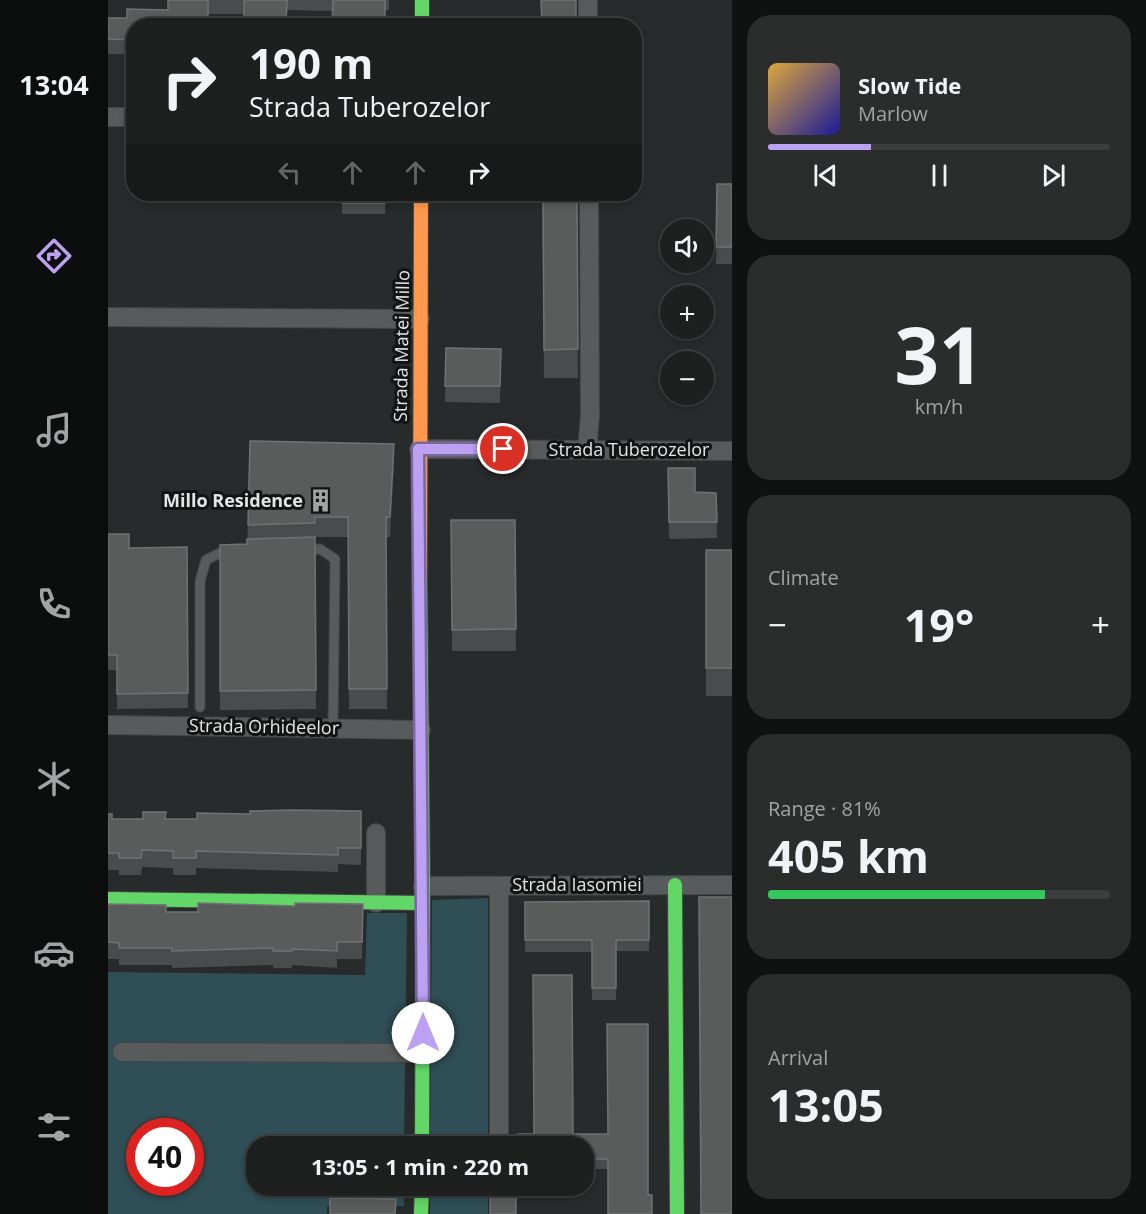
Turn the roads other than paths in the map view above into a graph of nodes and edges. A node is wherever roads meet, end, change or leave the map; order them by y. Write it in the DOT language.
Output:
graph roads {
  1 [pos="422,0"];
  2 [pos="588,0"];
  3 [pos="422,18"];
  4 [pos="588,18"];
  5 [pos="108,117"];
  6 [pos="126,117"];
  7 [pos="421,201"];
  8 [pos="589,201"];
  9 [pos="108,317"];
  10 [pos="420,319"];
  11 [pos="418,449"];
  12 [pos="587,450"];
  13 [pos="732,451"];
  14 [pos="297,550"];
  15 [pos="242,552"];
  16 [pos="200,707"];
  17 [pos="108,724"];
  18 [pos="333,728"];
  19 [pos="421,730"];
  20 [pos="376,833"];
  21 [pos="675,885"];
  22 [pos="732,885"];
  23 [pos="499,886"];
  24 [pos="423,895"];
  25 [pos="108,899"];
  26 [pos="376,903"];
  27 [pos="122,1052"];
  28 [pos="423,1053"];
  29 [pos="422,1136"];
  30 [pos="499,1136"];
  31 [pos="422,1196"];
  32 [pos="421,1214"];
  33 [pos="677,1214"];
  1 -- 3 [label="street"];
  2 -- 4 [label="street"];
  5 -- 6 [label="street"];
  7 -- 10 [label="street, Strada Matei Millo"];
  8 -- 12 [label="street"];
  9 -- 10 [label="street"];
  10 -- 11 [label="street, Strada Matei Millo"];
  11 -- 12 [label="street, Strada Tuberozelor"];
  11 -- 19 [label="street, Strada Matei Millo"];
  12 -- 13 [label="street, Strada Tuberozelor"];
  14 -- 18 [label="lane"];
  15 -- 16 [label="lane"];
  17 -- 18 [label="street, Strada Orhideelor"];
  18 -- 19 [label="street, Strada Orhideelor"];
  19 -- 24 [label="street, Strada Matei Millo"];
  20 -- 26 [label="street"];
  21 -- 22 [label="street, Strada Iasomiei"];
  21 -- 23 [label="street, Strada Iasomiei"];
  21 -- 33 [label="street"];
  23 -- 24 [label="street, Strada Iasomiei"];
  23 -- 30 [label="street"];
  24 -- 26 [label="street"];
  24 -- 28 [label="street, Strada Matei Millo"];
  25 -- 26 [label="street"];
  27 -- 28 [label="street"];
  28 -- 29 [label="street, Strada Matei Millo"];
  31 -- 32 [label="street"];
}
